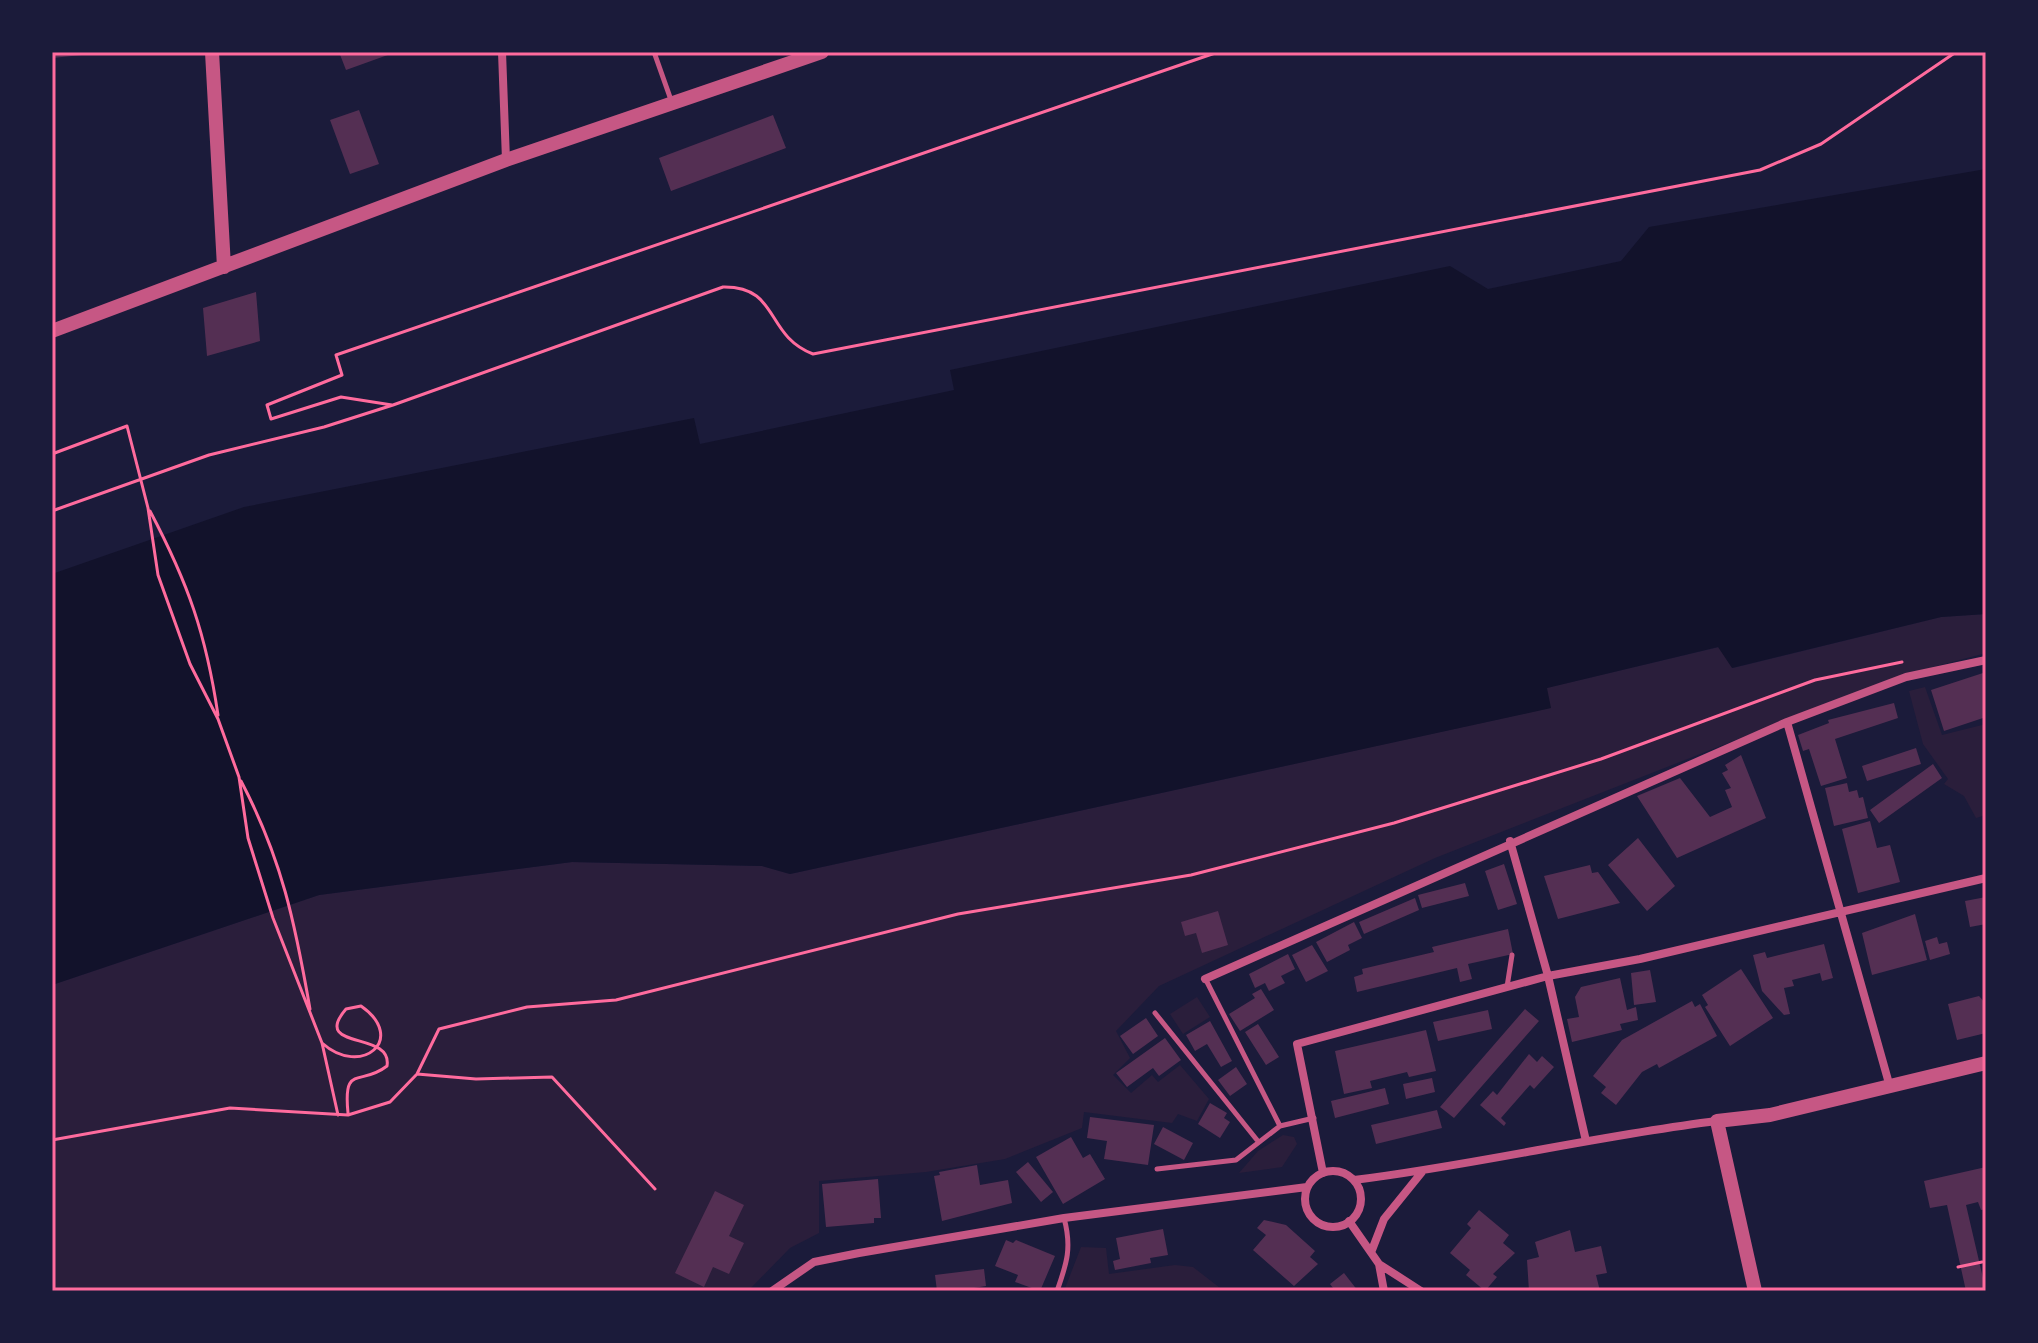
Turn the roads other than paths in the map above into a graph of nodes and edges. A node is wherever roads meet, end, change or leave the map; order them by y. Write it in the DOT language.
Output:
graph roads {
  1 [pos="212,52"];
  2 [pos="502,52"];
  3 [pos="654,52"];
  4 [pos="815,53"];
  5 [pos="672,105"];
  6 [pos="506,160"];
  7 [pos="224,267"];
  8 [pos="52,331"];
  9 [pos="1986,660"];
  10 [pos="1787,722"];
  11 [pos="1510,841"];
  12 [pos="1986,878"];
  13 [pos="1843,912"];
  14 [pos="1512,955"];
  15 [pos="1548,976"];
  16 [pos="1205,979"];
  17 [pos="1507,987"];
  18 [pos="1155,1013"];
  19 [pos="1986,1063"];
  20 [pos="1890,1089"];
  21 [pos="1314,1118"];
  22 [pos="1717,1121"];
  23 [pos="1280,1126"];
  24 [pos="1257,1140"];
  25 [pos="1586,1141"];
  26 [pos="1157,1169"];
  27 [pos="1422,1172"];
  28 [pos="1323,1173"];
  29 [pos="1354,1180"];
  30 [pos="1307,1187"];
  31 [pos="1064,1218"];
  32 [pos="1349,1221"];
  33 [pos="1372,1250"];
  34 [pos="1379,1264"];
  35 [pos="772,1291"];
  36 [pos="1057,1291"];
  37 [pos="1384,1291"];
  38 [pos="1421,1291"];
  39 [pos="1755,1291"];
  1 -- 7 [label="street"];
  2 -- 6 [label="street"];
  3 -- 5 [label="lane"];
  4 -- 5 [label="street"];
  5 -- 6 [label="street"];
  6 -- 7 [label="street"];
  7 -- 8 [label="street"];
  9 -- 10 [label="street"];
  10 -- 11 [label="street"];
  10 -- 13 [label="street"];
  11 -- 15 [label="street"];
  11 -- 16 [label="street"];
  12 -- 13 [label="street"];
  13 -- 15 [label="street"];
  13 -- 20 [label="street"];
  14 -- 17 [label="lane"];
  15 -- 17 [label="street"];
  15 -- 25 [label="street"];
  16 -- 23 [label="lane"];
  17 -- 21 [label="street"];
  18 -- 24 [label="lane"];
  19 -- 20 [label="street"];
  20 -- 22 [label="street"];
  21 -- 23 [label="lane"];
  21 -- 28 [label="street"];
  22 -- 25 [label="street"];
  22 -- 39 [label="street"];
  23 -- 24 [label="lane"];
  24 -- 26 [label="lane"];
  25 -- 27 [label="street"];
  27 -- 29 [label="street"];
  27 -- 33 [label="street"];
  28 -- 29 [label="street"];
  28 -- 30 [label="street"];
  29 -- 32 [label="street"];
  30 -- 31 [label="street"];
  30 -- 32 [label="street"];
  31 -- 35 [label="street"];
  31 -- 36 [label="lane"];
  32 -- 33 [label="street"];
  33 -- 34 [label="street"];
  34 -- 37 [label="street"];
  34 -- 38 [label="street"];
}
